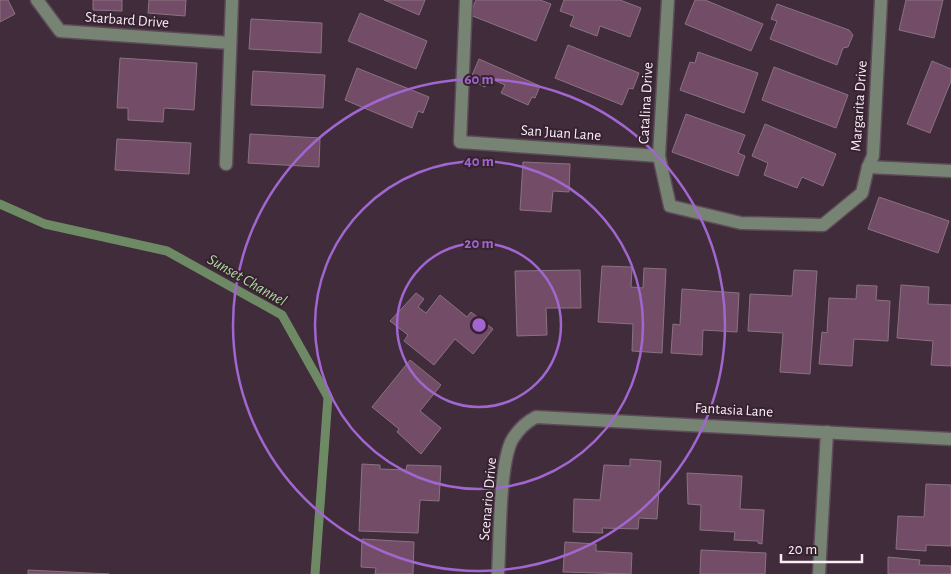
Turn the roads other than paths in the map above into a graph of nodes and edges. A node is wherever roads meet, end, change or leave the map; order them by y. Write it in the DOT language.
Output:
graph roads {
  1 [pos="37,0"];
  2 [pos="232,0"];
  3 [pos="466,0"];
  4 [pos="668,0"];
  5 [pos="881,0"];
  6 [pos="230,43"];
  7 [pos="659,156"];
  8 [pos="226,164"];
  9 [pos="868,167"];
  10 [pos="951,171"];
  11 [pos="823,225"];
  12 [pos="519,430"];
  13 [pos="827,432"];
  14 [pos="951,439"];
  15 [pos="498,574"];
  16 [pos="819,574"];
  1 -- 6 [label="street, Starbard Drive"];
  2 -- 6 [label="street"];
  3 -- 7 [label="street, San Juan Lane"];
  4 -- 7 [label="street, Catalina Drive"];
  5 -- 9 [label="street, Margarita Drive"];
  6 -- 8 [label="street"];
  7 -- 11 [label="street, Catalina Drive"];
  9 -- 10 [label="street"];
  9 -- 11 [label="street, Margarita Drive"];
  12 -- 13 [label="street, Fantasia Lane"];
  12 -- 15 [label="street, Scenario Drive"];
  13 -- 14 [label="street, Fantasia Lane"];
  13 -- 16 [label="street"];
}
